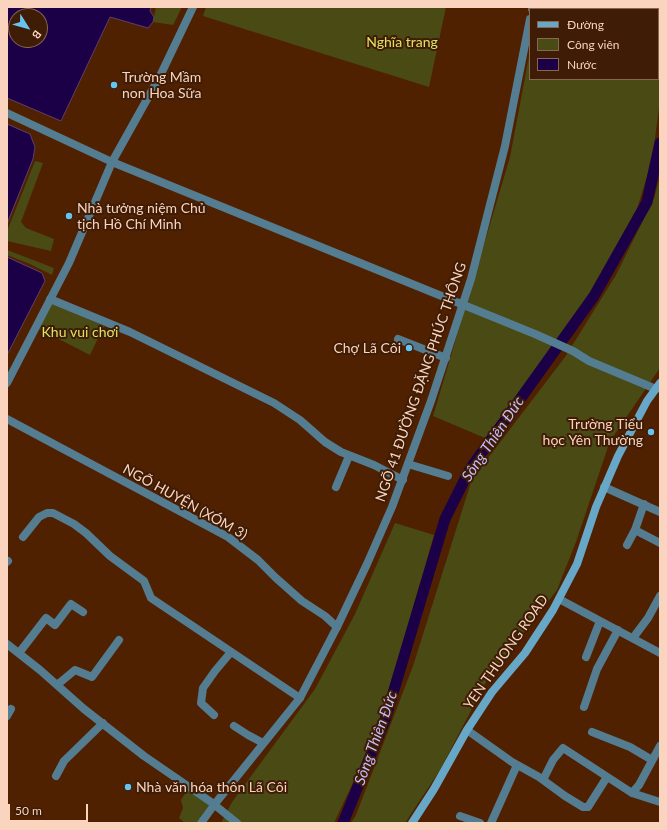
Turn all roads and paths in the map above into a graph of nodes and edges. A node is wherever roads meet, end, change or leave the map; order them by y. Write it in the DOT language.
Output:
graph roads {
  1 [pos="193,7"];
  2 [pos="529,24"];
  3 [pos="7,113"];
  4 [pos="112,162"];
  5 [pos="50,300"];
  6 [pos="463,303"];
  7 [pos="398,339"];
  8 [pos="446,358"];
  9 [pos="7,383"];
  10 [pos="658,386"];
  11 [pos="7,419"];
  12 [pos="349,456"];
  13 [pos="408,464"];
  14 [pos="448,476"];
  15 [pos="402,480"];
  16 [pos="336,487"];
  17 [pos="604,487"];
  18 [pos="644,504"];
  19 [pos="660,512"];
  20 [pos="635,530"];
  21 [pos="23,538"];
  22 [pos="660,543"];
  23 [pos="627,545"];
  24 [pos="660,596"];
  25 [pos="559,599"];
  26 [pos="83,612"];
  27 [pos="600,621"];
  28 [pos="337,627"];
  29 [pos="618,630"];
  30 [pos="633,638"];
  31 [pos="119,640"];
  32 [pos="7,644"];
  33 [pos="231,652"];
  34 [pos="19,653"];
  35 [pos="660,653"];
  36 [pos="586,657"];
  37 [pos="56,685"];
  38 [pos="300,698"];
  39 [pos="584,707"];
  40 [pos="214,715"];
  41 [pos="103,724"];
  42 [pos="234,726"];
  43 [pos="467,730"];
  44 [pos="592,732"];
  45 [pos="263,743"];
  46 [pos="660,746"];
  47 [pos="652,760"];
  48 [pos="517,765"];
  49 [pos="56,776"];
  50 [pos="607,777"];
  51 [pos="543,780"];
  52 [pos="632,793"];
  53 [pos="660,802"];
  54 [pos="214,805"];
  55 [pos="460,816"];
  56 [pos="201,823"];
  57 [pos="237,823"];
  58 [pos="412,823"];
  59 [pos="480,823"];
  60 [pos="491,823"];
  1 -- 4 [label="street"];
  2 -- 6 [label="street, NGÕ 41 ĐƯỜNG ĐẶNG PHÚC THÔNG"];
  3 -- 4 [label="street"];
  4 -- 5 [label="street"];
  4 -- 6 [label="street"];
  5 -- 9 [label="street"];
  5 -- 12 [label="street"];
  6 -- 8 [label="street, NGÕ 41 ĐƯỜNG ĐẶNG PHÚC THÔNG"];
  6 -- 10 [label="street"];
  7 -- 8 [label="street"];
  8 -- 13 [label="street, NGÕ 41 ĐƯỜNG ĐẶNG PHÚC THÔNG"];
  10 -- 17 [label="main road, YEN THUONG ROAD"];
  11 -- 28 [label="street, NGÕ HUYỆN (XÓM 3)"];
  12 -- 15 [label="street"];
  12 -- 16 [label="street"];
  13 -- 14 [label="street"];
  13 -- 15 [label="street, NGÕ 41 ĐƯỜNG ĐẶNG PHÚC THÔNG"];
  15 -- 28 [label="street, NGÕ 41 ĐƯỜNG ĐẶNG PHÚC THÔNG"];
  17 -- 18 [label="street"];
  17 -- 25 [label="main road, YEN THUONG ROAD"];
  18 -- 19 [label="street"];
  18 -- 20 [label="street"];
  20 -- 22 [label="street"];
  20 -- 23 [label="street"];
  21 -- 33 [label="street"];
  24 -- 30 [label="street"];
  25 -- 27 [label="street"];
  25 -- 43 [label="main road, YEN THUONG ROAD"];
  26 -- 34 [label="street"];
  27 -- 29 [label="street"];
  27 -- 36 [label="street"];
  28 -- 38 [label="street, NGÕ 41 ĐƯỜNG ĐẶNG PHÚC THÔNG"];
  29 -- 30 [label="street"];
  29 -- 39 [label="street"];
  30 -- 35 [label="street"];
  31 -- 37 [label="street"];
  32 -- 34 [label="street"];
  33 -- 38 [label="street"];
  33 -- 40 [label="street"];
  34 -- 37 [label="street"];
  37 -- 41 [label="street"];
  38 -- 45 [label="street, NGÕ 41 ĐƯỜNG ĐẶNG PHÚC THÔNG"];
  41 -- 49 [label="street"];
  41 -- 54 [label="street"];
  42 -- 45 [label="street"];
  43 -- 48 [label="street"];
  43 -- 58 [label="main road, YEN THUONG ROAD"];
  44 -- 47 [label="street"];
  45 -- 54 [label="street, NGÕ 41 ĐƯỜNG ĐẶNG PHÚC THÔNG"];
  46 -- 47 [label="street"];
  47 -- 52 [label="street"];
  48 -- 51 [label="street"];
  48 -- 60 [label="street"];
  50 -- 51 [label="street"];
  50 -- 51 [label="street"];
  50 -- 52 [label="street"];
  52 -- 53 [label="street"];
  54 -- 56 [label="street, NGÕ 41 ĐƯỜNG ĐẶNG PHÚC THÔNG"];
  54 -- 57 [label="street"];
  55 -- 59 [label="street"];
}
